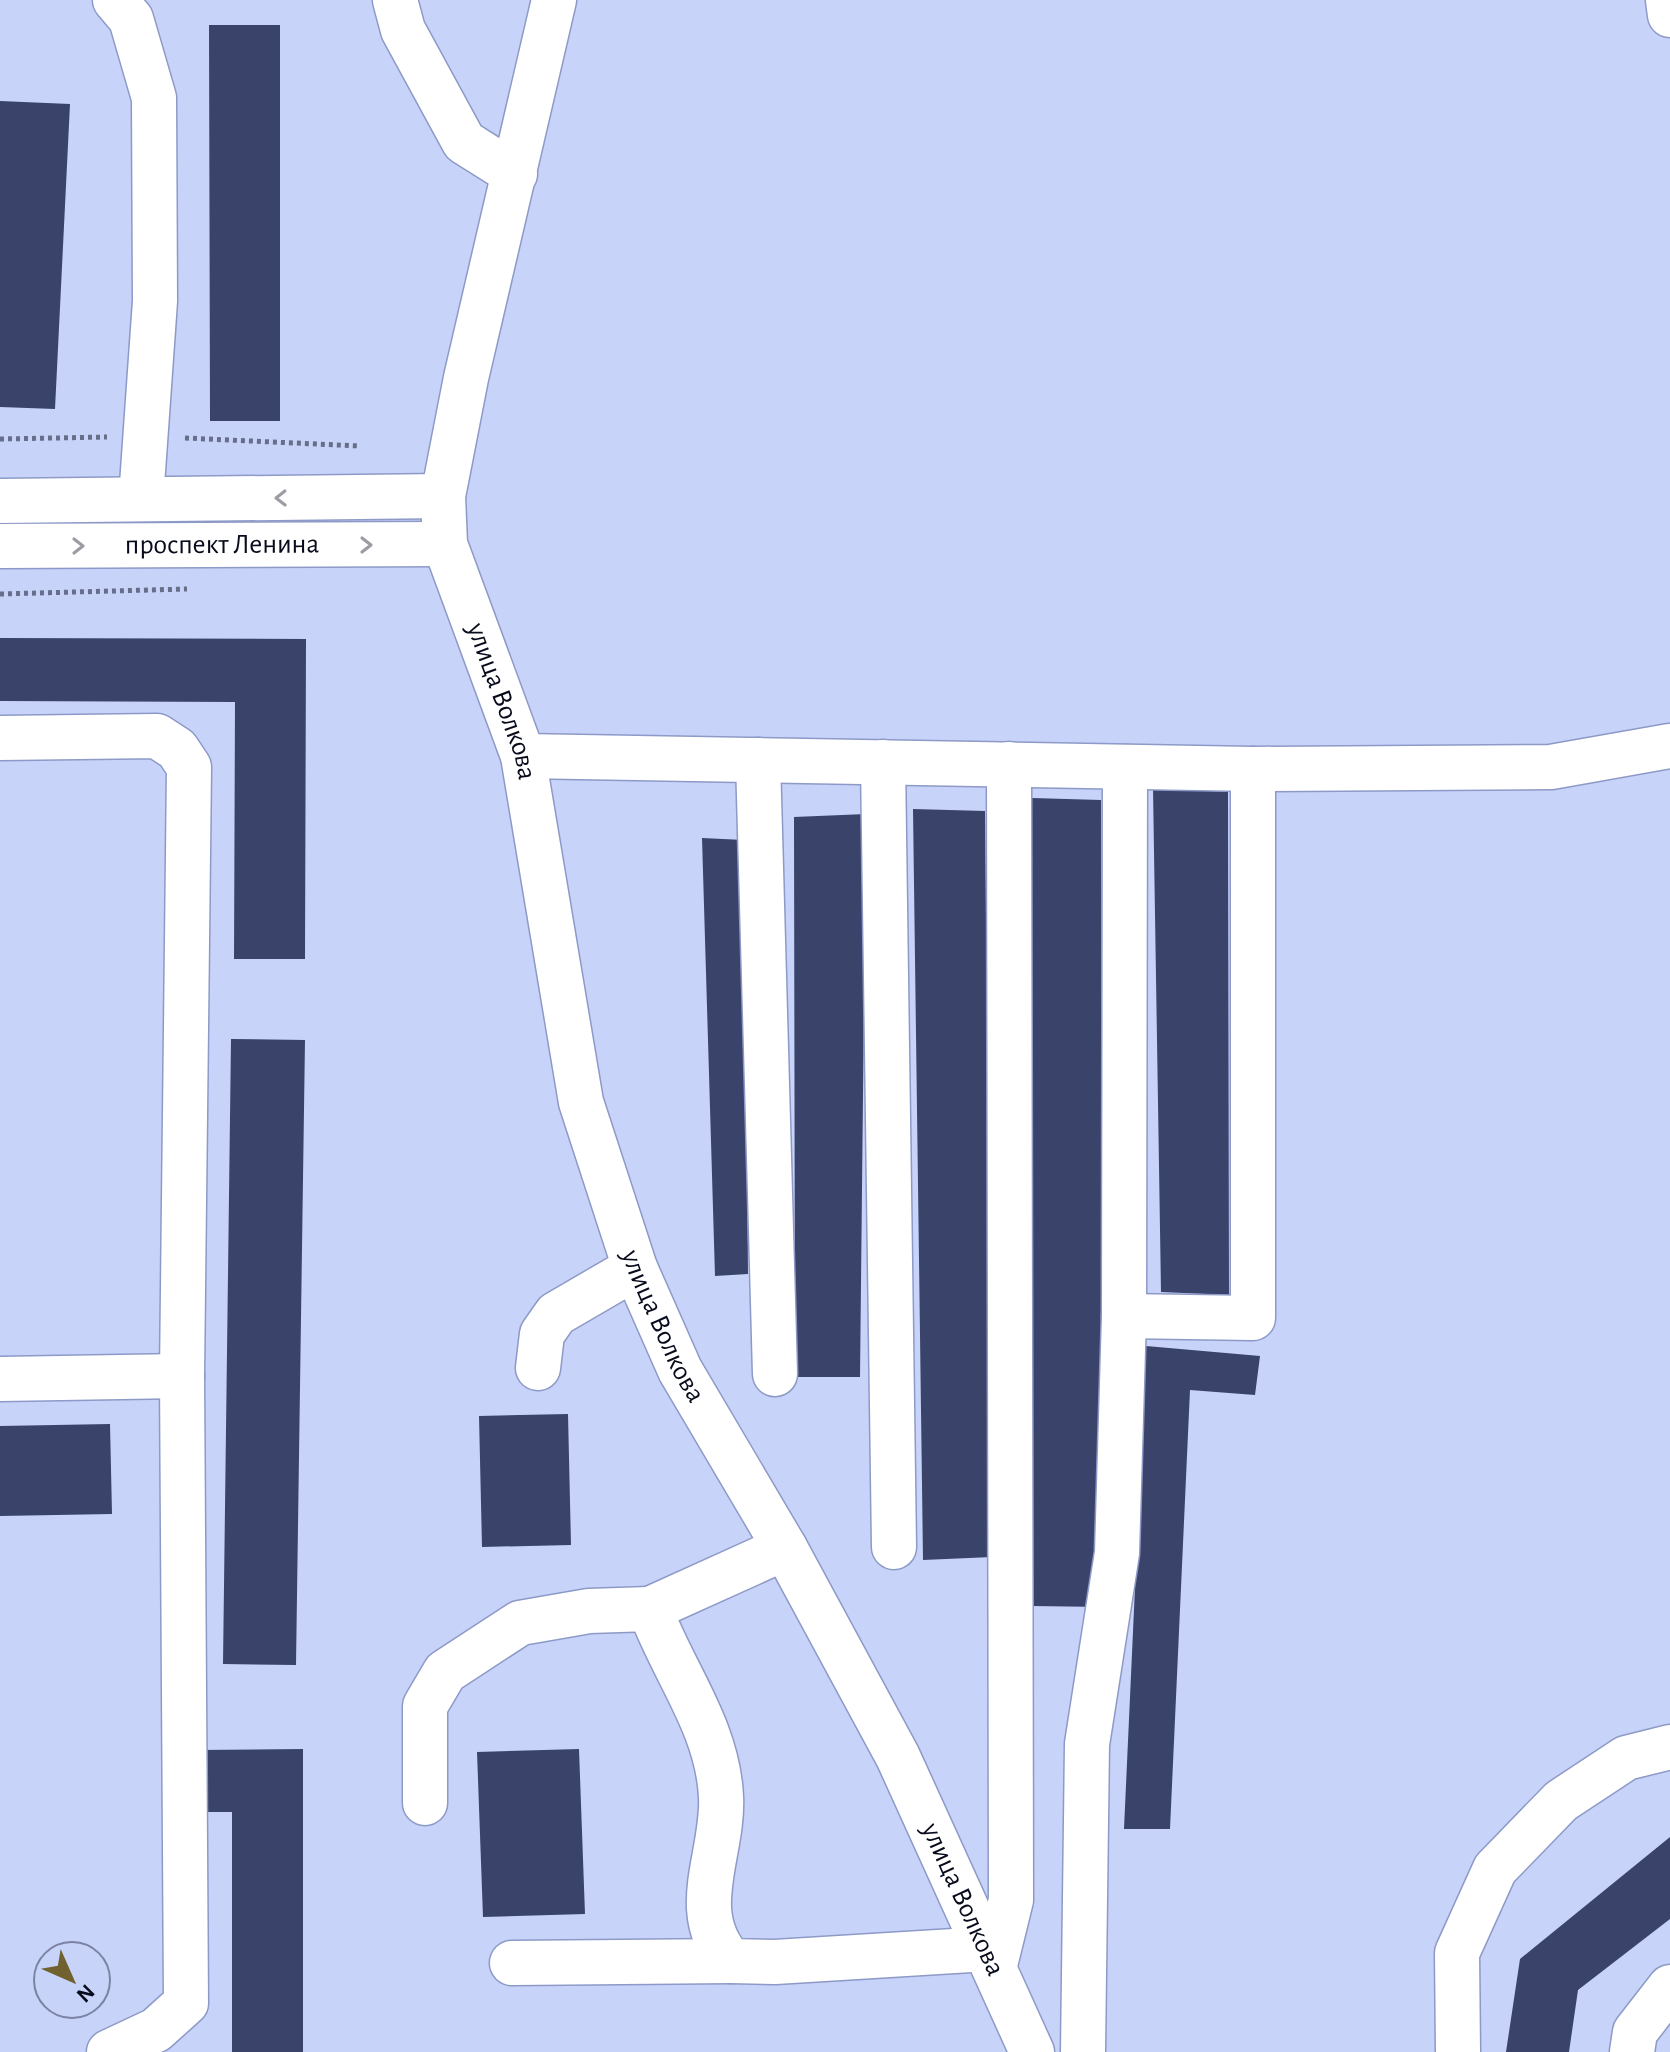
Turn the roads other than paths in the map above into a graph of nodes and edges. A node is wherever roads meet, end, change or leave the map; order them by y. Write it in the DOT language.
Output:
graph roads {
  1 [pos="115,0"];
  2 [pos="395,0"];
  3 [pos="554,0"];
  4 [pos="1668,0"];
  5 [pos="1670,15"];
  6 [pos="515,174"];
  7 [pos="443,496"];
  8 [pos="141,499"];
  9 [pos="0,501"];
  10 [pos="445,544"];
  11 [pos="0,546"];
  12 [pos="0,738"];
  13 [pos="1670,746"];
  14 [pos="523,756"];
  15 [pos="758,760"];
  16 [pos="883,762"];
  17 [pos="1009,764"];
  18 [pos="1125,767"];
  19 [pos="1253,769"];
  20 [pos="635,1268"];
  21 [pos="1124,1316"];
  22 [pos="538,1368"];
  23 [pos="775,1374"];
  24 [pos="182,1376"];
  25 [pos="0,1379"];
  26 [pos="894,1547"];
  27 [pos="785,1548"];
  28 [pos="650,1609"];
  29 [pos="1670,1747"];
  30 [pos="425,1803"];
  31 [pos="991,1957"];
  32 [pos="731,1961"];
  33 [pos="512,1963"];
  34 [pos="1670,1987"];
  35 [pos="109,2052"];
  36 [pos="1032,2052"];
  37 [pos="1083,2052"];
  38 [pos="1458,2052"];
  39 [pos="1632,2052"];
  1 -- 8 [label="street"];
  2 -- 6 [label="street"];
  3 -- 6 [label="street, улица Волкова"];
  4 -- 5 [label="street"];
  6 -- 7 [label="street, улица Волкова"];
  7 -- 8 [label="street, проспект Ленина, one-way"];
  7 -- 10 [label="street, улица Волкова"];
  8 -- 9 [label="street, проспект Ленина"];
  11 -- 10 [label="street, проспект Ленина, one-way"];
  10 -- 14 [label="street, улица Волкова"];
  12 -- 24 [label="street"];
  13 -- 19 [label="street"];
  14 -- 15 [label="street"];
  14 -- 20 [label="street, улица Волкова"];
  15 -- 16 [label="street"];
  15 -- 23 [label="street"];
  16 -- 17 [label="street"];
  16 -- 26 [label="street"];
  17 -- 18 [label="street"];
  17 -- 31 [label="street"];
  18 -- 19 [label="street"];
  18 -- 21 [label="street"];
  19 -- 21 [label="street"];
  20 -- 22 [label="street"];
  20 -- 27 [label="street, улица Волкова"];
  21 -- 37 [label="street"];
  24 -- 25 [label="street"];
  24 -- 35 [label="street"];
  27 -- 28 [label="street"];
  27 -- 31 [label="street, улица Волкова"];
  28 -- 30 [label="street"];
  28 -- 32 [label="street"];
  29 -- 38 [label="street"];
  31 -- 32 [label="street"];
  31 -- 36 [label="street, улица Волкова"];
  32 -- 33 [label="street"];
  34 -- 39 [label="street"];
}
